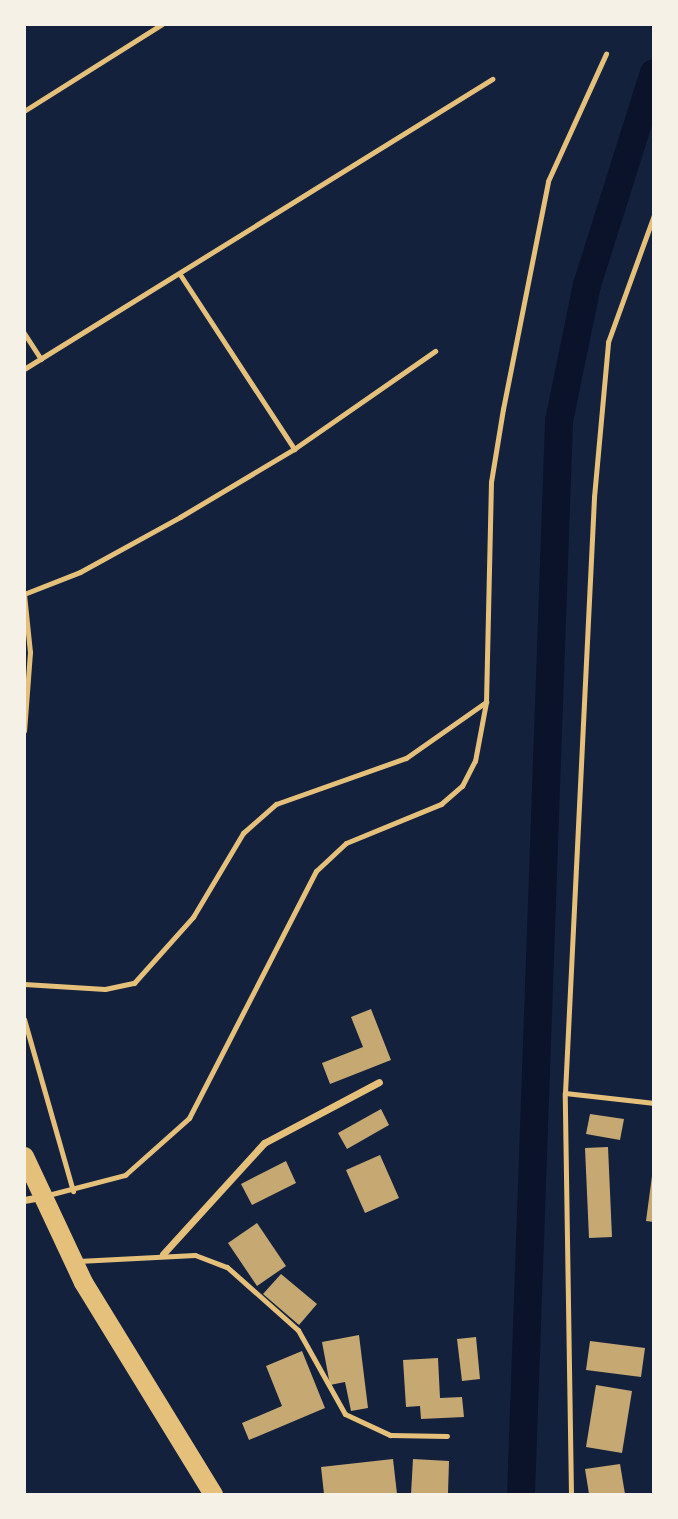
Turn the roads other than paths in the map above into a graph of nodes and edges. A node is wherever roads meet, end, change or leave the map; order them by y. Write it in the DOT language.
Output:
graph roads {
  1 [pos="162,24"];
  2 [pos="606,54"];
  3 [pos="492,79"];
  4 [pos="24,111"];
  5 [pos="653,215"];
  6 [pos="181,276"];
  7 [pos="24,332"];
  8 [pos="435,351"];
  9 [pos="41,359"];
  10 [pos="24,369"];
  11 [pos="294,449"];
  12 [pos="24,594"];
  13 [pos="486,702"];
  14 [pos="24,731"];
  15 [pos="24,984"];
  16 [pos="24,1019"];
  17 [pos="379,1082"];
  18 [pos="565,1093"];
  19 [pos="653,1103"];
  20 [pos="24,1156"];
  21 [pos="73,1191"];
  22 [pos="33,1198"];
  23 [pos="163,1254"];
  24 [pos="72,1261"];
  25 [pos="447,1436"];
  26 [pos="213,1494"];
  27 [pos="571,1494"];
  1 -- 4 [label="lane"];
  2 -- 13 [label="lane"];
  3 -- 6 [label="lane"];
  5 -- 18 [label="lane"];
  6 -- 9 [label="lane"];
  6 -- 11 [label="lane"];
  7 -- 9 [label="lane"];
  8 -- 11 [label="lane"];
  9 -- 10 [label="lane"];
  11 -- 12 [label="lane"];
  12 -- 14 [label="lane"];
  13 -- 15 [label="lane"];
  13 -- 21 [label="lane"];
  16 -- 21 [label="lane"];
  17 -- 23 [label="street"];
  18 -- 19 [label="lane"];
  18 -- 27 [label="lane"];
  20 -- 22 [label="highway"];
  21 -- 22 [label="lane"];
  22 -- 24 [label="highway"];
  23 -- 24 [label="lane"];
  23 -- 25 [label="lane"];
  24 -- 26 [label="highway"];
}
